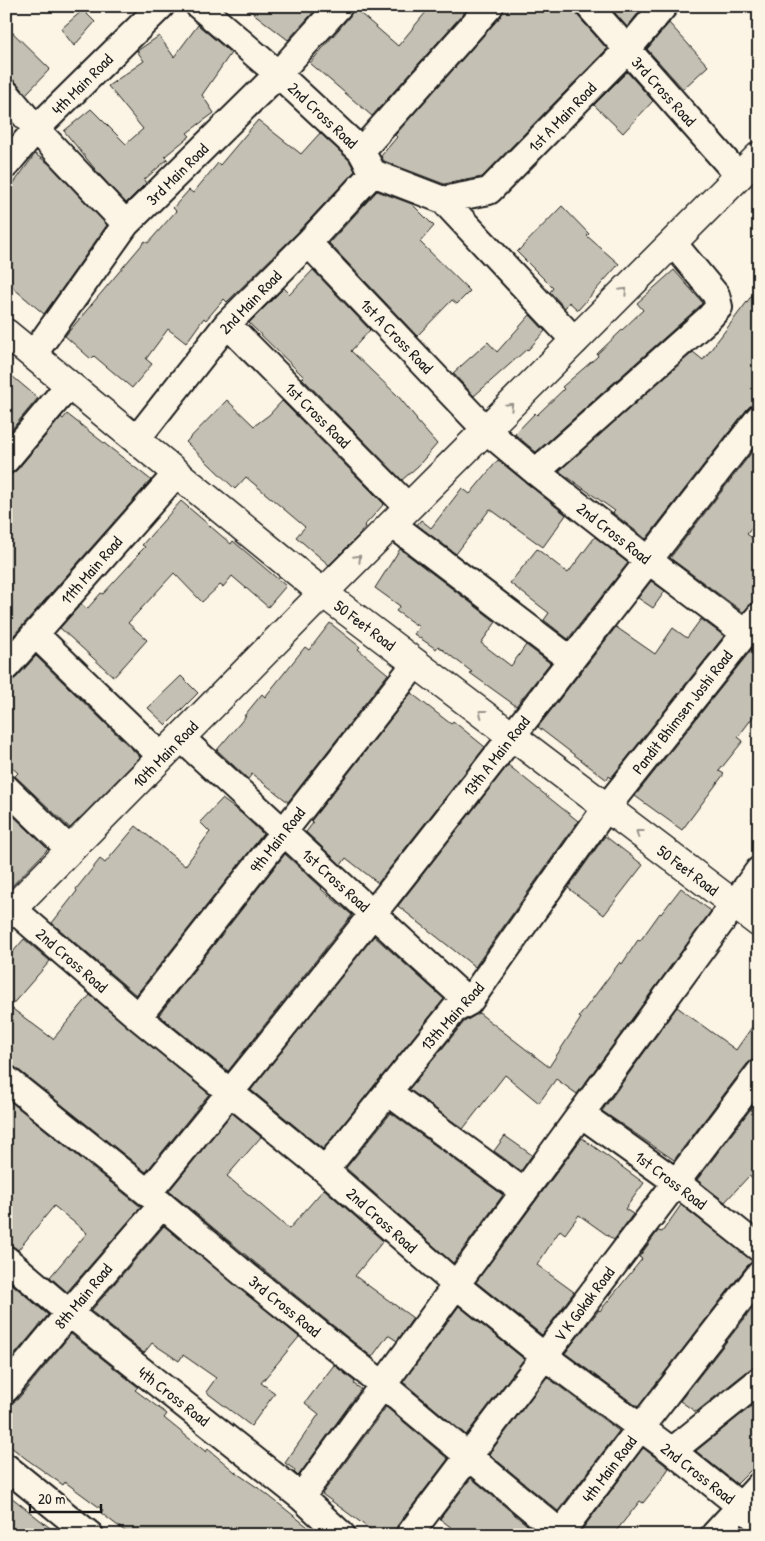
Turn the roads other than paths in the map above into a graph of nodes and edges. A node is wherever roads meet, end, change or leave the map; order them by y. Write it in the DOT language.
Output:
graph roads {
  1 [pos="161,6"];
  2 [pos="199,6"];
  3 [pos="339,6"];
  4 [pos="490,6"];
  5 [pos="589,6"];
  6 [pos="664,6"];
  7 [pos="627,50"];
  8 [pos="278,74"];
  9 [pos="6,93"];
  10 [pos="36,129"];
  11 [pos="759,156"];
  12 [pos="367,162"];
  13 [pos="6,165"];
  14 [pos="739,176"];
  15 [pos="443,200"];
  16 [pos="126,224"];
  17 [pos="308,243"];
  18 [pos="673,243"];
  19 [pos="227,324"];
  20 [pos="6,333"];
  21 [pos="575,340"];
  22 [pos="33,355"];
  23 [pos="69,385"];
  24 [pos="759,418"];
  25 [pos="486,430"];
  26 [pos="136,440"];
  27 [pos="6,460"];
  28 [pos="536,472"];
  29 [pos="177,473"];
  30 [pos="400,515"];
  31 [pos="648,560"];
  32 [pos="323,593"];
  33 [pos="752,625"];
  34 [pos="35,634"];
  35 [pos="571,660"];
  36 [pos="416,663"];
  37 [pos="6,667"];
  38 [pos="511,736"];
  39 [pos="171,747"];
  40 [pos="6,788"];
  41 [pos="606,808"];
  42 [pos="284,832"];
  43 [pos="70,850"];
  44 [pos="759,870"];
  45 [pos="734,904"];
  46 [pos="9,912"];
  47 [pos="372,913"];
  48 [pos="759,922"];
  49 [pos="470,1002"];
  50 [pos="138,1017"];
  51 [pos="759,1073"];
  52 [pos="6,1079"];
  53 [pos="388,1092"];
  54 [pos="230,1093"];
  55 [pos="581,1114"];
  56 [pos="325,1170"];
  57 [pos="676,1182"];
  58 [pos="524,1192"];
  59 [pos="155,1199"];
  60 [pos="759,1248"];
  61 [pos="6,1259"];
  62 [pos="759,1275"];
  63 [pos="456,1285"];
  64 [pos="69,1312"];
  65 [pos="544,1356"];
  66 [pos="759,1381"];
  67 [pos="383,1385"];
  68 [pos="6,1389"];
  69 [pos="640,1428"];
  70 [pos="672,1451"];
  71 [pos="468,1456"];
  72 [pos="6,1467"];
  73 [pos="759,1486"];
  74 [pos="301,1497"];
  75 [pos="750,1514"];
  76 [pos="561,1534"];
  77 [pos="90,1535"];
  78 [pos="342,1535"];
  79 [pos="408,1535"];
  80 [pos="714,1535"];
  1 -- 10 [label="street, 4th Main Road"];
  2 -- 8 [label="street, 2nd Cross Road"];
  3 -- 8 [label="street, 3rd Main Road"];
  4 -- 12 [label="street, 2nd Main Road"];
  5 -- 7 [label="street, 3rd Cross Road"];
  6 -- 7 [label="street, 1st A Main Road"];
  7 -- 14 [label="street, 3rd Cross Road"];
  7 -- 15 [label="street, 1st A Main Road"];
  8 -- 12 [label="street, 2nd Cross Road"];
  8 -- 16 [label="street, 3rd Main Road"];
  9 -- 10 [label="street"];
  10 -- 13 [label="street, 4th Main Road"];
  10 -- 16 [label="street"];
  11 -- 14 [label="main road, 10th Main Road"];
  12 -- 15 [label="street, 2nd Cross Road"];
  12 -- 17 [label="street, 2nd Main Road"];
  14 -- 18 [label="main road, 10th Main Road"];
  15 -- 21 [label="street, 2nd Cross Road"];
  16 -- 22 [label="street, 3rd Main Road"];
  17 -- 19 [label="street, 2nd Main Road"];
  17 -- 25 [label="street, 1st A Cross Road"];
  21 -- 18 [label="main road, 10th Main Road, one-way"];
  18 -- 28 [label="street"];
  19 -- 26 [label="street, 2nd Main Road"];
  19 -- 30 [label="street, 1st Cross Road"];
  20 -- 22 [label="main road, 50 Feet Road"];
  25 -- 21 [label="main road, 10th Main Road, one-way"];
  22 -- 23 [label="main road, 50 Feet Road"];
  23 -- 26 [label="main road, 50 Feet Road"];
  23 -- 27 [label="street"];
  24 -- 31 [label="street, 13th A Main Road"];
  25 -- 28 [label="street, 2nd Cross Road"];
  25 -- 30 [label="main road, 10th Main Road"];
  26 -- 29 [label="main road, 50 Feet Road"];
  28 -- 31 [label="street, 2nd Cross Road"];
  29 -- 32 [label="main road, 50 Feet Road"];
  29 -- 34 [label="street, 11th Main Road"];
  32 -- 30 [label="main road, 10th Main Road, one-way"];
  30 -- 35 [label="street, 1st Cross Road"];
  31 -- 33 [label="street, 2nd Cross Road"];
  31 -- 35 [label="street, 13th A Main Road"];
  32 -- 36 [label="main road, 50 Feet Road"];
  32 -- 39 [label="main road, 10th Main Road"];
  33 -- 41 [label="street, Pandit Bhimsen Joshi Road"];
  34 -- 37 [label="street, 11th Main Road"];
  34 -- 39 [label="street, 1st Cross Road"];
  35 -- 38 [label="street, 13th A Main Road"];
  38 -- 36 [label="main road, 50 Feet Road, one-way"];
  36 -- 42 [label="street, 9th Main Road"];
  38 -- 41 [label="main road, 50 Feet Road"];
  38 -- 47 [label="street, 13th A Main Road"];
  39 -- 42 [label="street, 1st Cross Road"];
  39 -- 43 [label="main road, 10th Main Road"];
  40 -- 43 [label="street"];
  45 -- 41 [label="main road, 50 Feet Road, one-way"];
  41 -- 49 [label="street, 13th Main Road"];
  42 -- 47 [label="street, 1st Cross Road"];
  42 -- 50 [label="street, 9th Main Road"];
  43 -- 46 [label="main road, 10th Main Road"];
  44 -- 45 [label="street"];
  45 -- 48 [label="main road, 50 Feet Road"];
  45 -- 55 [label="street"];
  46 -- 50 [label="street, 2nd Cross Road"];
  47 -- 49 [label="street, 1st Cross Road"];
  47 -- 54 [label="street, 13th A Main Road"];
  49 -- 53 [label="street, 13th Main Road"];
  50 -- 54 [label="street, 2nd Cross Road"];
  51 -- 57 [label="street, V K Gokak Road"];
  52 -- 59 [label="street, 3rd Cross Road"];
  53 -- 56 [label="street, 13th Main Road"];
  53 -- 58 [label="street"];
  54 -- 56 [label="street, 2nd Cross Road"];
  54 -- 59 [label="street, 8th Main Road"];
  55 -- 57 [label="street, 1st Cross Road"];
  55 -- 58 [label="street"];
  56 -- 63 [label="street, 2nd Cross Road"];
  57 -- 60 [label="street, 1st Cross Road"];
  57 -- 65 [label="street, V K Gokak Road"];
  58 -- 63 [label="street"];
  59 -- 64 [label="street, 8th Main Road"];
  59 -- 67 [label="street, 3rd Cross Road"];
  61 -- 64 [label="street, 4th Cross Road"];
  62 -- 69 [label="street, 4th Main Road"];
  63 -- 65 [label="street, 2nd Cross Road"];
  63 -- 67 [label="street"];
  64 -- 68 [label="street, 8th Main Road"];
  64 -- 74 [label="street, 4th Cross Road"];
  65 -- 69 [label="street, 2nd Cross Road"];
  65 -- 71 [label="street, V K Gokak Road"];
  66 -- 70 [label="street"];
  67 -- 71 [label="street, 3rd Cross Road"];
  67 -- 74 [label="street"];
  69 -- 70 [label="street, 2nd Cross Road"];
  69 -- 76 [label="street, 4th Main Road"];
  70 -- 75 [label="street, 2nd Cross Road"];
  71 -- 76 [label="street, 3rd Cross Road"];
  71 -- 79 [label="street, V K Gokak Road"];
  72 -- 77 [label="street"];
  73 -- 75 [label="street"];
  74 -- 78 [label="street, 4th Cross Road"];
  75 -- 80 [label="street"];
}
